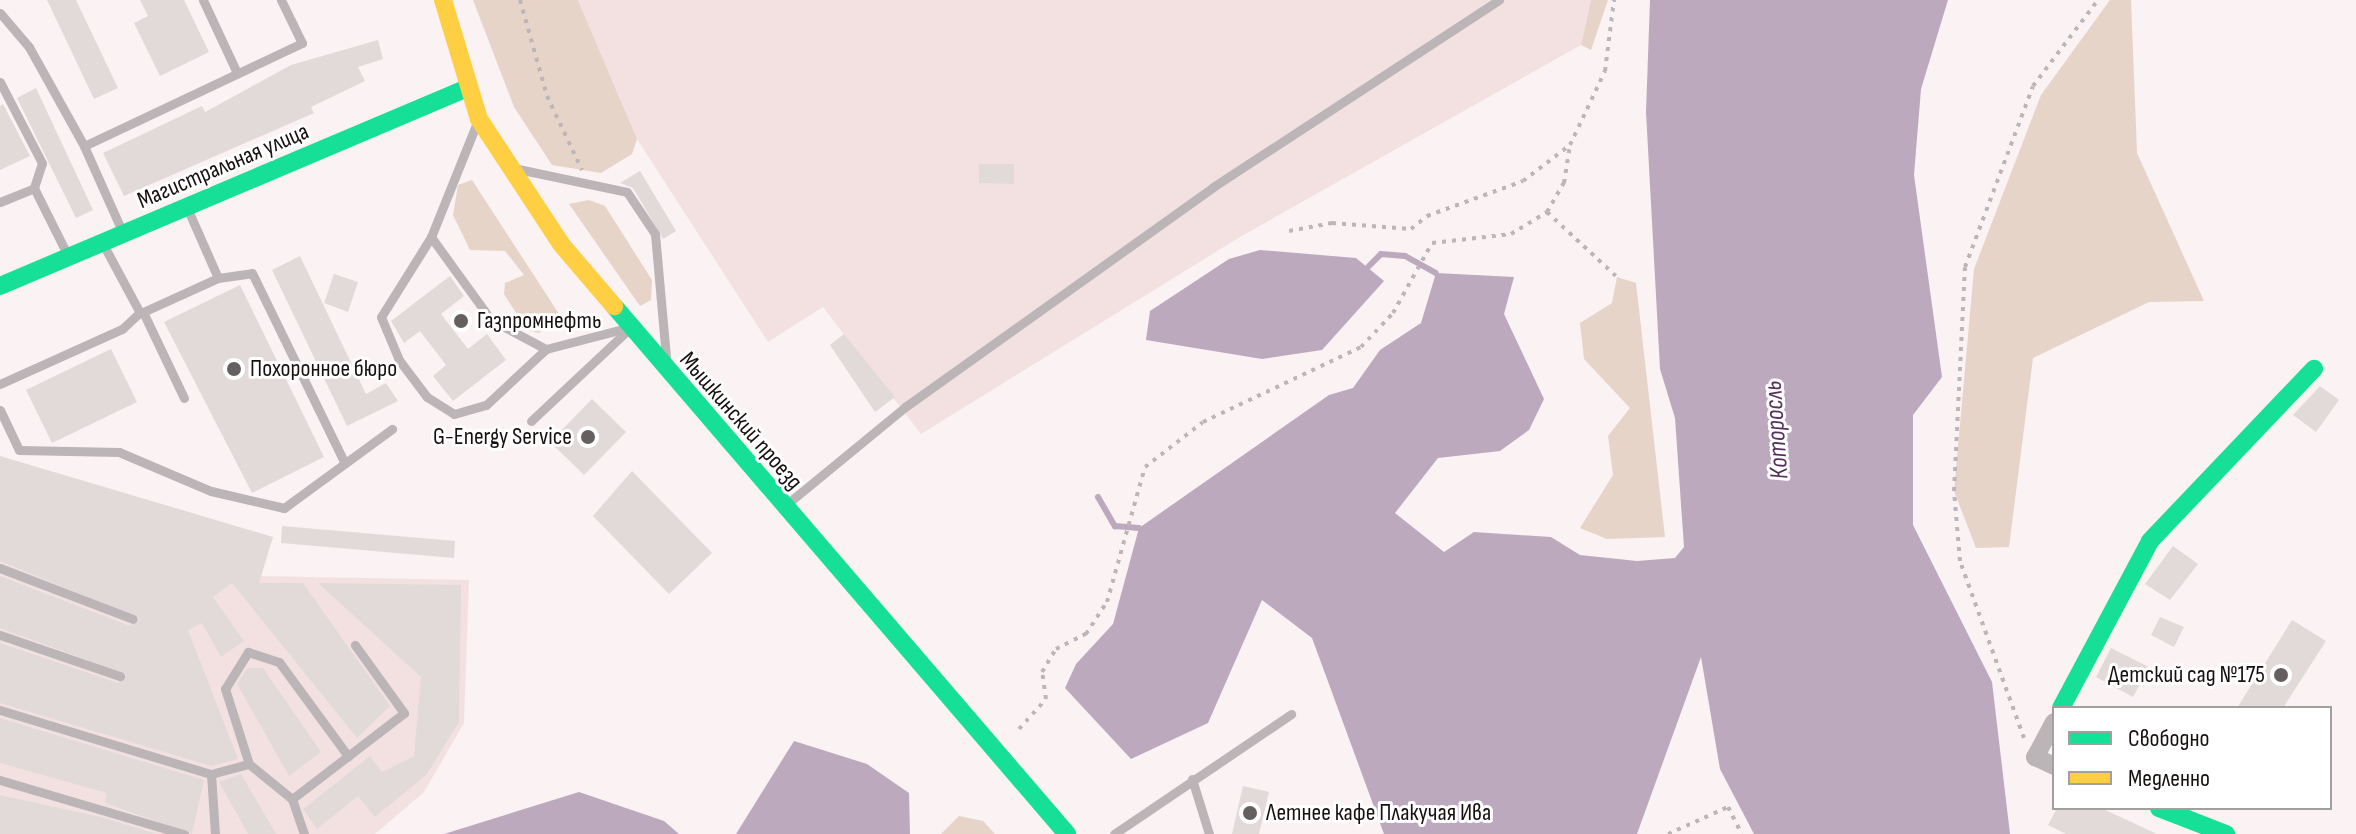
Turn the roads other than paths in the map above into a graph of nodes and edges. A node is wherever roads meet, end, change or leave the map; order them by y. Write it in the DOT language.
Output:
graph roads {
  1 [pos="203,0"];
  2 [pos="281,0"];
  3 [pos="443,0"];
  4 [pos="1499,0"];
  5 [pos="0,13"];
  6 [pos="237,73"];
  7 [pos="0,82"];
  8 [pos="465,89"];
  9 [pos="479,119"];
  10 [pos="84,146"];
  11 [pos="507,166"];
  12 [pos="34,188"];
  13 [pos="0,202"];
  14 [pos="187,207"];
  15 [pos="124,234"];
  16 [pos="431,237"];
  17 [pos="103,243"];
  18 [pos="69,257"];
  19 [pos="218,278"];
  20 [pos="0,286"];
  21 [pos="140,313"];
  22 [pos="631,327"];
  23 [pos="546,349"];
  24 [pos="2314,369"];
  25 [pos="668,372"];
  26 [pos="0,384"];
  27 [pos="184,398"];
  28 [pos="0,410"];
  29 [pos="531,421"];
  30 [pos="392,429"];
  31 [pos="344,462"];
  32 [pos="783,507"];
  33 [pos="0,568"];
  34 [pos="133,619"];
  35 [pos="0,635"];
  36 [pos="355,645"];
  37 [pos="120,676"];
  38 [pos="2062,706"];
  39 [pos="0,710"];
  40 [pos="1291,714"];
  41 [pos="2052,726"];
  42 [pos="348,756"];
  43 [pos="249,764"];
  44 [pos="2052,765"];
  45 [pos="211,774"];
  46 [pos="1192,779"];
  47 [pos="0,780"];
  48 [pos="292,799"];
  49 [pos="2164,810"];
  50 [pos="184,834"];
  51 [pos="215,834"];
  52 [pos="304,834"];
  53 [pos="1067,834"];
  54 [pos="1114,834"];
  55 [pos="1209,834"];
  56 [pos="2226,834"];
  1 -- 6 [label="lane"];
  2 -- 6 [label="lane"];
  3 -- 8 [label="main road, Мышкинский проезд"];
  4 -- 32 [label="lane"];
  5 -- 10 [label="lane"];
  6 -- 10 [label="lane"];
  7 -- 12 [label="lane"];
  8 -- 9 [label="main road, Мышкинский проезд"];
  8 -- 14 [label="main road, Магистральная улица"];
  9 -- 11 [label="main road, Мышкинский проезд"];
  9 -- 16 [label="lane"];
  10 -- 15 [label="lane"];
  11 -- 22 [label="main road, Мышкинский проезд"];
  11 -- 25 [label="lane"];
  12 -- 13 [label="lane"];
  12 -- 18 [label="lane"];
  14 -- 15 [label="main road, Магистральная улица"];
  14 -- 19 [label="lane"];
  15 -- 17 [label="main road, Магистральная улица"];
  16 -- 23 [label="lane"];
  16 -- 23 [label="lane"];
  17 -- 18 [label="main road, Магистральная улица"];
  17 -- 21 [label="lane"];
  18 -- 20 [label="main road, Магистральная улица"];
  19 -- 21 [label="lane"];
  19 -- 31 [label="lane"];
  21 -- 26 [label="lane"];
  21 -- 27 [label="lane"];
  22 -- 23 [label="lane"];
  22 -- 25 [label="main road, Мышкинский проезд"];
  22 -- 29 [label="lane"];
  24 -- 38 [label="main road"];
  25 -- 32 [label="main road, Мышкинский проезд"];
  28 -- 31 [label="lane"];
  30 -- 31 [label="lane"];
  32 -- 53 [label="main road, Мышкинский проезд"];
  33 -- 34 [label="lane"];
  35 -- 37 [label="lane"];
  36 -- 42 [label="lane"];
  39 -- 45 [label="lane"];
  40 -- 46 [label="lane"];
  41 -- 44 [label="street"];
  42 -- 43 [label="lane"];
  42 -- 48 [label="lane"];
  43 -- 45 [label="lane"];
  43 -- 48 [label="lane"];
  45 -- 51 [label="lane"];
  46 -- 54 [label="lane"];
  46 -- 55 [label="lane"];
  47 -- 50 [label="lane"];
  48 -- 52 [label="lane"];
  49 -- 56 [label="main road"];
}
